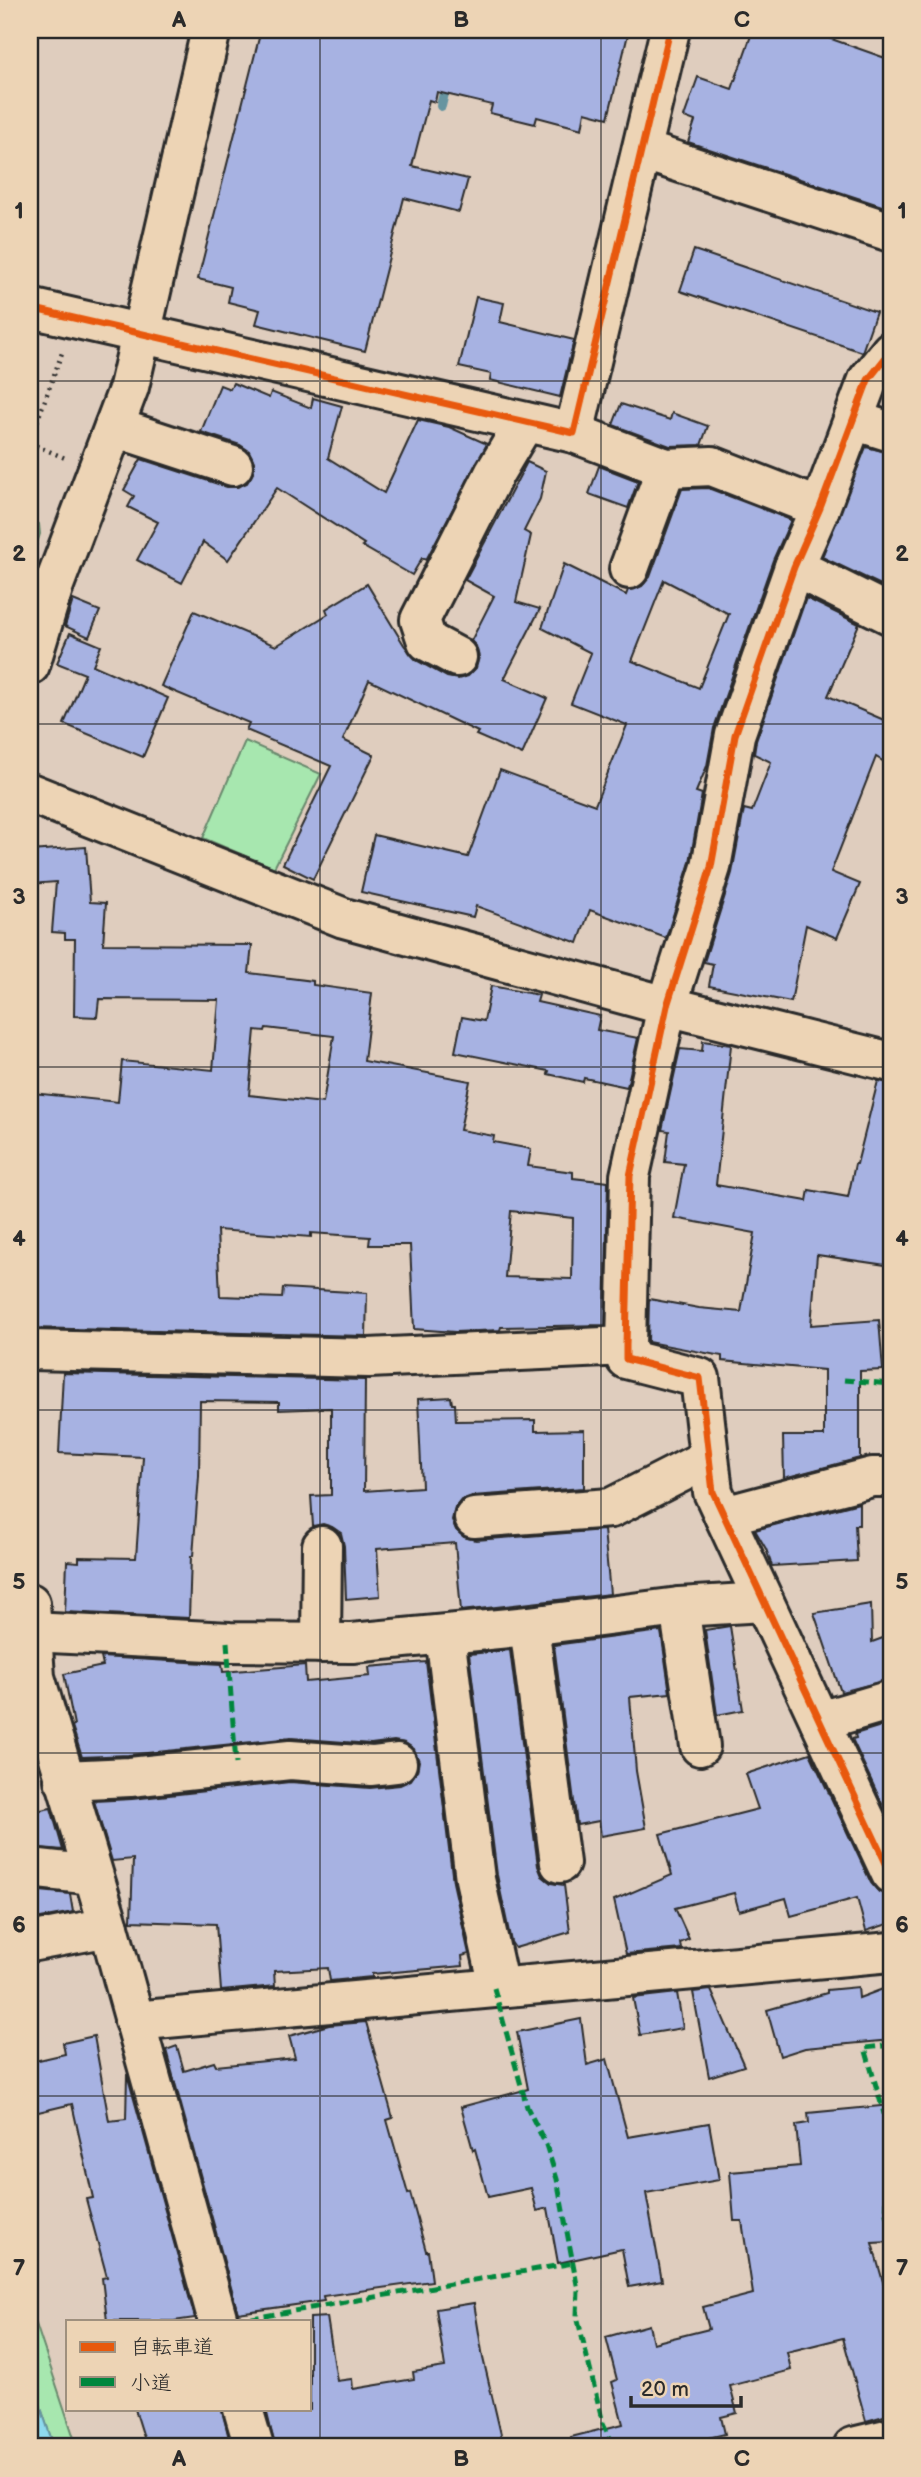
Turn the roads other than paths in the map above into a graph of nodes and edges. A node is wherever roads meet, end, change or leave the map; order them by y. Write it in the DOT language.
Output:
graph roads {
  1 [pos="211,30"];
  2 [pos="670,30"];
  3 [pos="642,150"];
  4 [pos="891,232"];
  5 [pos="30,308"];
  6 [pos="141,334"];
  7 [pos="891,351"];
  8 [pos="853,420"];
  9 [pos="525,422"];
  10 [pos="114,427"];
  11 [pos="891,432"];
  12 [pos="574,433"];
  13 [pos="233,466"];
  14 [pos="666,468"];
  15 [pos="820,508"];
  16 [pos="794,567"];
  17 [pos="629,569"];
  18 [pos="888,603"];
  19 [pos="457,657"];
  20 [pos="30,665"];
  21 [pos="30,793"];
  22 [pos="667,1006"];
  23 [pos="891,1062"];
  24 [pos="626,1346"];
  25 [pos="30,1350"];
  26 [pos="709,1458"];
  27 [pos="891,1477"];
  28 [pos="724,1516"];
  29 [pos="474,1518"];
  30 [pos="322,1546"];
  31 [pos="764,1602"];
  32 [pos="679,1607"];
  33 [pos="31,1618"];
  34 [pos="529,1626"];
  35 [pos="446,1634"];
  36 [pos="321,1643"];
  37 [pos="33,1681"];
  38 [pos="891,1700"];
  39 [pos="820,1721"];
  40 [pos="700,1746"];
  41 [pos="397,1763"];
  42 [pos="64,1780"];
  43 [pos="560,1863"];
  44 [pos="30,1868"];
  45 [pos="891,1874"];
  46 [pos="93,1875"];
  47 [pos="109,1927"];
  48 [pos="30,1942"];
  49 [pos="891,1952"];
  50 [pos="499,1987"];
  51 [pos="134,2021"];
  52 [pos="218,2320"];
  53 [pos="243,2410"];
  54 [pos="891,2438"];
  55 [pos="254,2447"];
  56 [pos="853,2447"];
  1 -- 6 [label="street"];
  2 -- 3 [label="street"];
  3 -- 4 [label="street"];
  3 -- 12 [label="street"];
  5 -- 6 [label="street"];
  6 -- 9 [label="street"];
  6 -- 10 [label="street"];
  7 -- 8 [label="street"];
  8 -- 11 [label="street"];
  8 -- 15 [label="street"];
  9 -- 12 [label="street"];
  9 -- 19 [label="street"];
  10 -- 13 [label="street"];
  10 -- 20 [label="street"];
  12 -- 14 [label="street"];
  14 -- 15 [label="street"];
  14 -- 17 [label="street"];
  15 -- 16 [label="street"];
  16 -- 18 [label="street"];
  16 -- 22 [label="street"];
  21 -- 22 [label="street"];
  22 -- 23 [label="street"];
  22 -- 24 [label="street"];
  24 -- 25 [label="street"];
  24 -- 26 [label="street"];
  26 -- 28 [label="street"];
  26 -- 29 [label="street"];
  27 -- 28 [label="street"];
  28 -- 31 [label="street"];
  30 -- 36 [label="street"];
  31 -- 32 [label="street"];
  31 -- 39 [label="street"];
  32 -- 34 [label="street"];
  32 -- 40 [label="street"];
  33 -- 36 [label="street"];
  33 -- 37 [label="street"];
  34 -- 35 [label="street"];
  34 -- 43 [label="street"];
  35 -- 36 [label="street"];
  35 -- 50 [label="street"];
  37 -- 42 [label="street"];
  38 -- 39 [label="street"];
  39 -- 45 [label="street"];
  41 -- 42 [label="street"];
  42 -- 46 [label="street"];
  44 -- 46 [label="street"];
  46 -- 47 [label="street"];
  47 -- 48 [label="street"];
  47 -- 51 [label="street"];
  49 -- 50 [label="street"];
  50 -- 51 [label="street"];
  51 -- 52 [label="street"];
  53 -- 55 [label="street"];
  54 -- 56 [label="street"];
}
